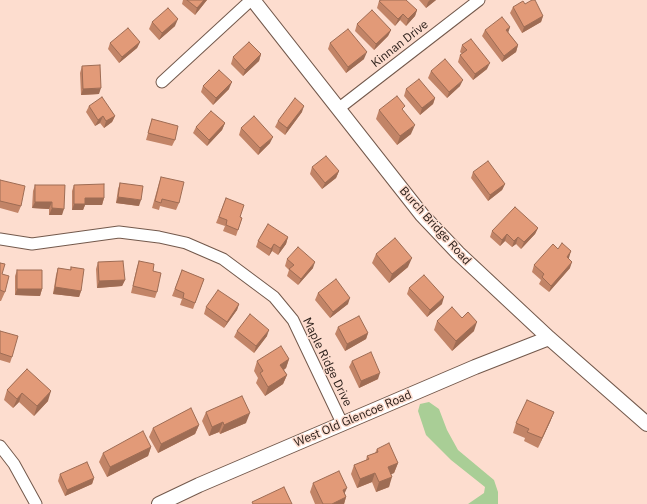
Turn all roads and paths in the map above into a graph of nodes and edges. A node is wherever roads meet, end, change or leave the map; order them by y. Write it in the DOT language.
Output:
graph roads {
  1 [pos="252,0"];
  2 [pos="479,0"];
  3 [pos="162,82"];
  4 [pos="338,109"];
  5 [pos="0,239"];
  6 [pos="549,338"];
  7 [pos="342,424"];
  8 [pos="647,424"];
  9 [pos="0,446"];
  10 [pos="36,504"];
  11 [pos="159,504"];
  1 -- 3 [label="street"];
  1 -- 4 [label="street, Burch Bridge Road"];
  2 -- 4 [label="street, Kinnan Drive"];
  4 -- 6 [label="street, Burch Bridge Road"];
  5 -- 7 [label="street, Maple Ridge Drive"];
  6 -- 7 [label="street, West Old Glencoe Road"];
  6 -- 8 [label="street, Burch Bridge Road"];
  7 -- 11 [label="street, West Old Glencoe Road"];
  9 -- 10 [label="street"];
}
